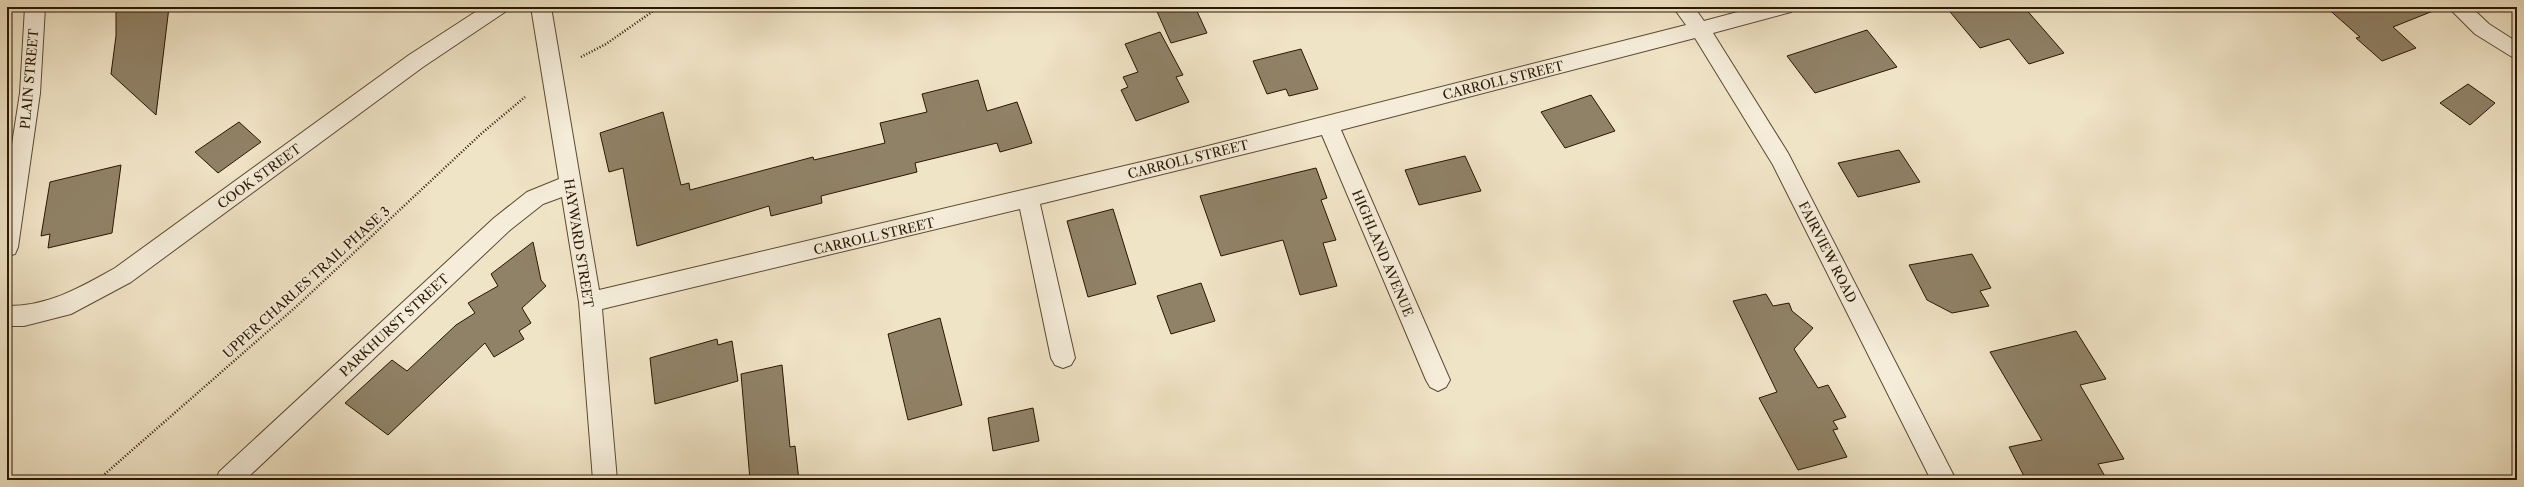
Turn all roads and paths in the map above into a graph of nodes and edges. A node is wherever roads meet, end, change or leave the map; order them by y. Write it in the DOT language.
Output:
graph roads {
  1 [pos="35,7"];
  2 [pos="498,7"];
  3 [pos="541,7"];
  4 [pos="659,7"];
  5 [pos="1683,7"];
  6 [pos="1784,7"];
  7 [pos="2458,7"];
  8 [pos="1700,30"];
  9 [pos="2517,52"];
  10 [pos="576,58"];
  11 [pos="526,96"];
  12 [pos="1328,125"];
  13 [pos="570,184"];
  14 [pos="1028,198"];
  15 [pos="7,247"];
  16 [pos="590,302"];
  17 [pos="7,316"];
  18 [pos="1063,358"];
  19 [pos="1438,380"];
  20 [pos="98,480"];
  21 [pos="228,480"];
  22 [pos="605,480"];
  23 [pos="1944,480"];
  1 -- 15 [label="street, PLAIN STREET"];
  2 -- 17 [label="street, COOK STREET"];
  3 -- 13 [label="street, HAYWARD STREET"];
  4 -- 10 [label="path"];
  5 -- 8 [label="street, FAIRVIEW ROAD"];
  6 -- 8 [label="street, CARROLL STREET"];
  7 -- 9 [label="street"];
  8 -- 12 [label="street, CARROLL STREET"];
  8 -- 23 [label="street, FAIRVIEW ROAD"];
  11 -- 20 [label="path, UPPER CHARLES TRAIL PHASE 3"];
  12 -- 14 [label="street, CARROLL STREET"];
  12 -- 19 [label="street, HIGHLAND AVENUE"];
  13 -- 16 [label="street, HAYWARD STREET"];
  13 -- 21 [label="street, PARKHURST STREET"];
  14 -- 16 [label="street, CARROLL STREET"];
  14 -- 18 [label="street"];
  16 -- 22 [label="street, HAYWARD STREET"];
}
